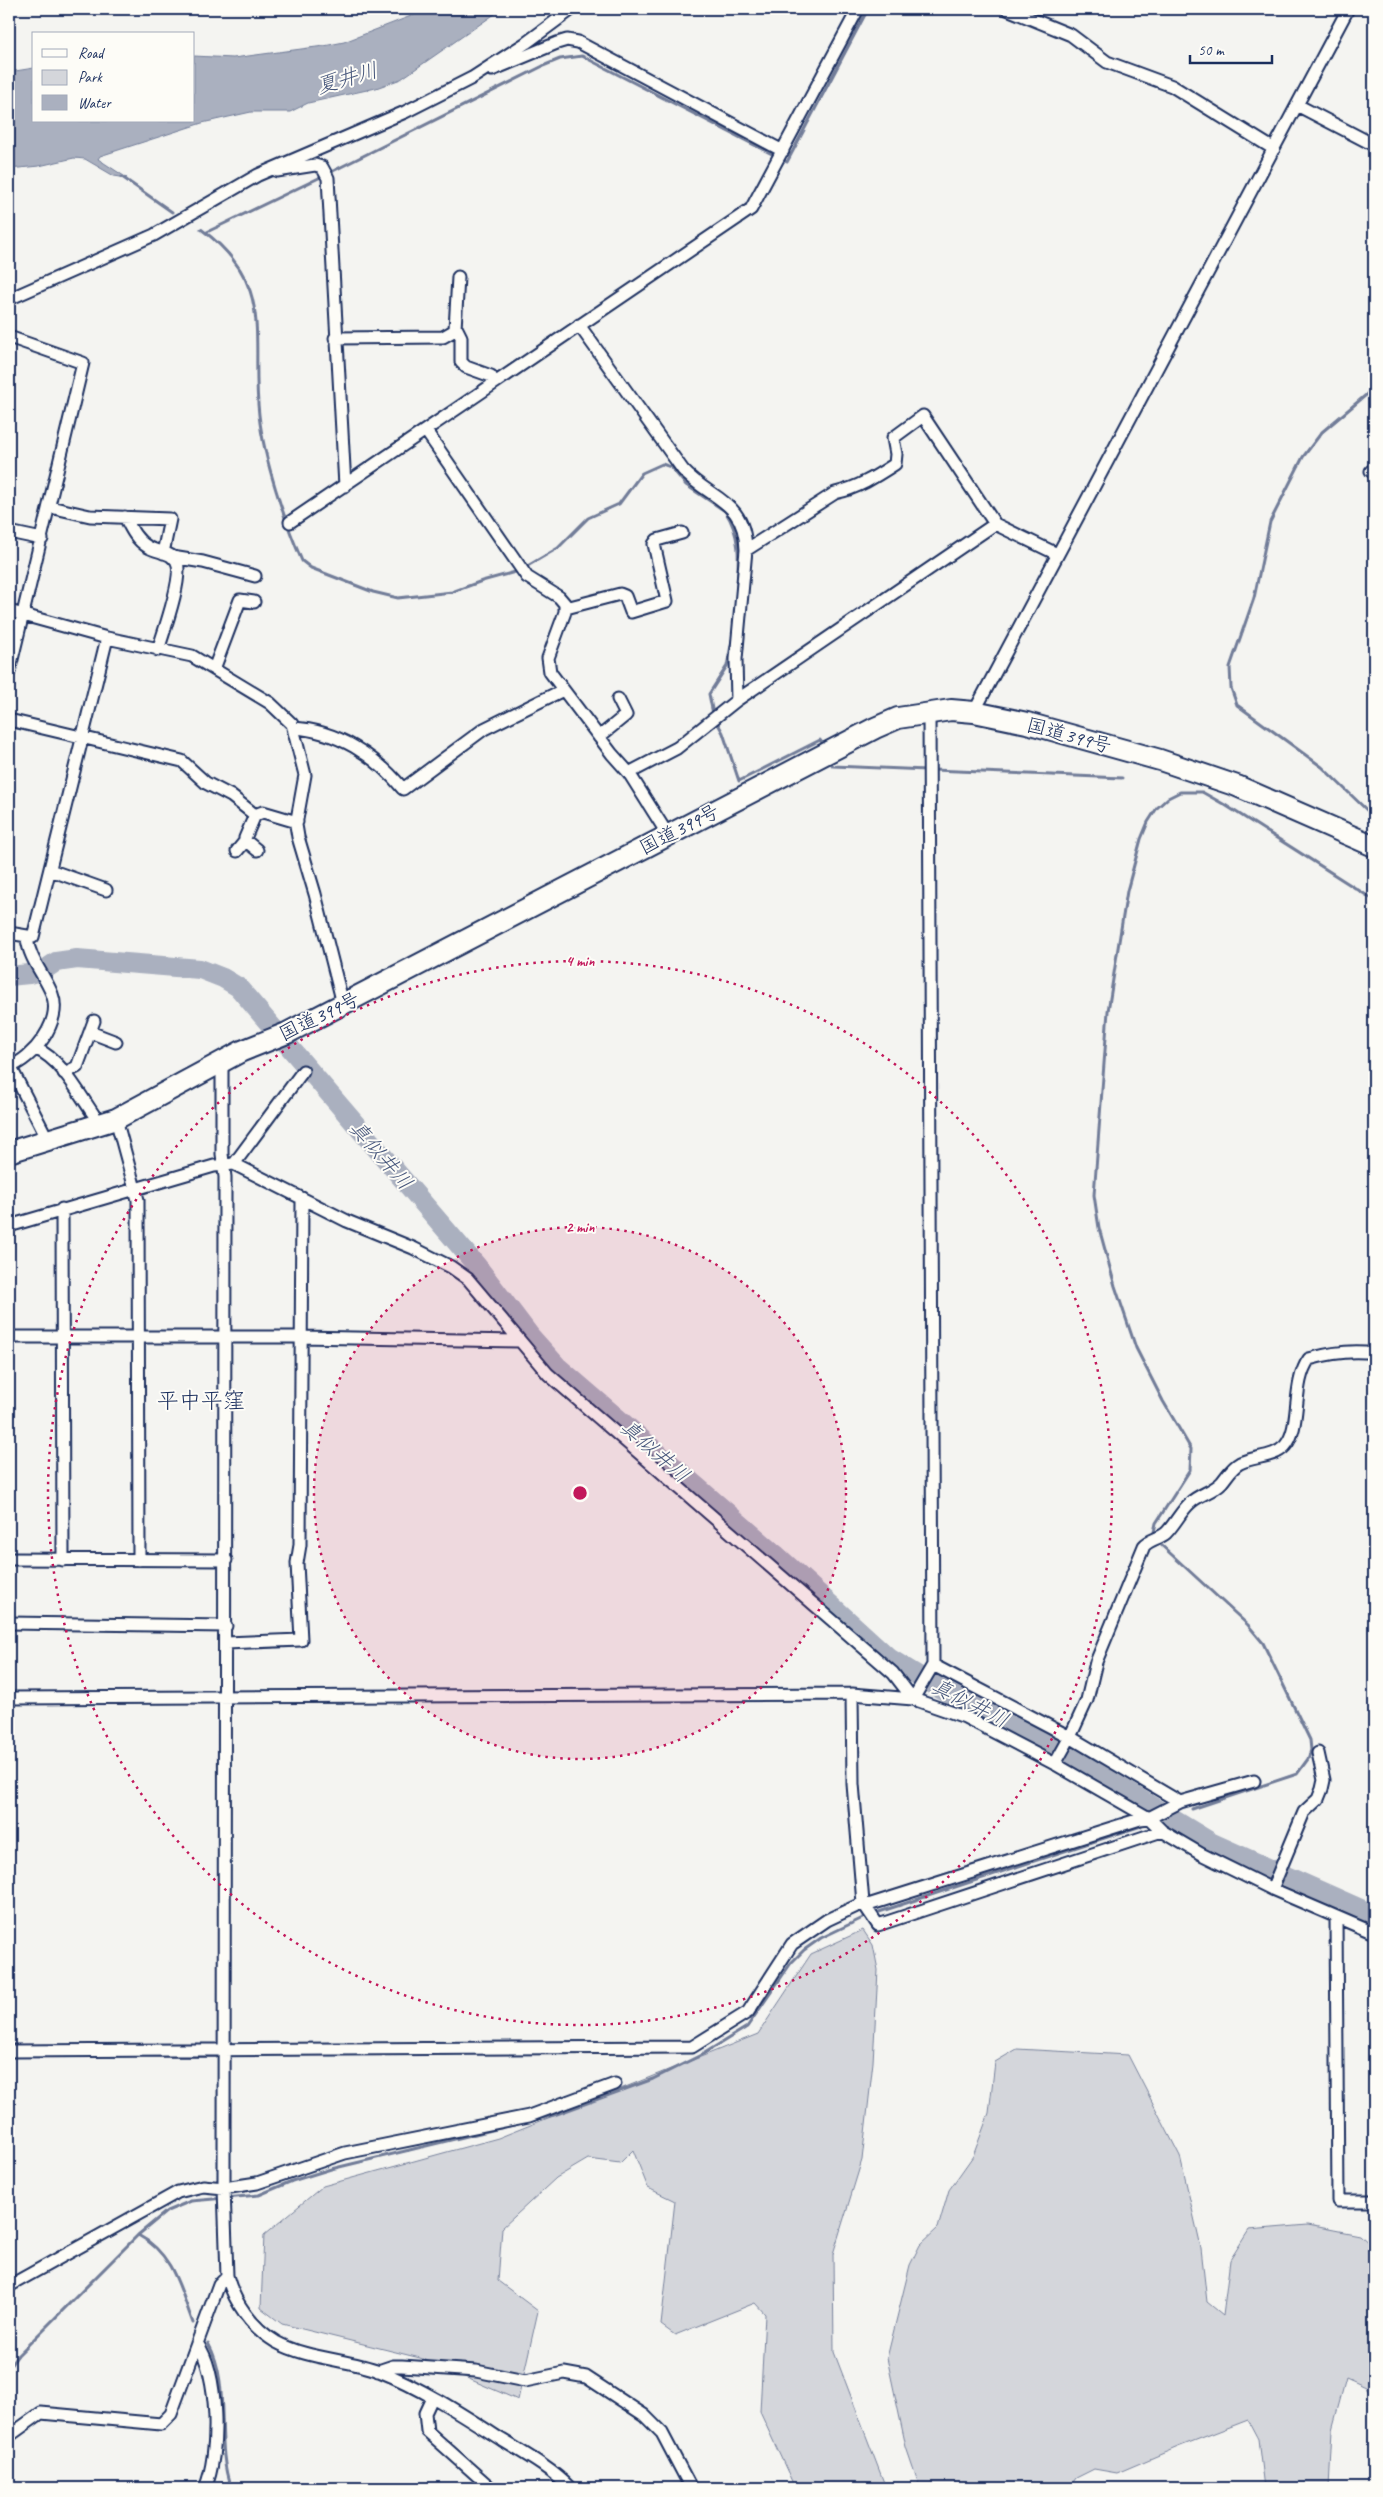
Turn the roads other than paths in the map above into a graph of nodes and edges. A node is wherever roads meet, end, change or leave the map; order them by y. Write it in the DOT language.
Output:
graph roads {
  1 [pos="572,9"];
  2 [pos="858,9"];
  3 [pos="1008,9"];
  4 [pos="1348,9"];
  5 [pos="472,78"];
  6 [pos="1297,104"];
  7 [pos="1374,145"];
  8 [pos="1274,148"];
  9 [pos="783,152"];
  10 [pos="258,174"];
  11 [pos="458,277"];
  12 [pos="9,299"];
  13 [pos="579,325"];
  14 [pos="455,329"];
  15 [pos="335,338"];
  16 [pos="10,341"];
  17 [pos="493,384"];
  18 [pos="426,431"];
  19 [pos="345,486"];
  20 [pos="50,508"];
  21 [pos="125,517"];
  22 [pos="290,522"];
  23 [pos="995,524"];
  24 [pos="9,532"];
  25 [pos="682,533"];
  26 [pos="42,539"];
  27 [pos="746,550"];
  28 [pos="1057,554"];
  29 [pos="168,555"];
  30 [pos="255,576"];
  31 [pos="254,602"];
  32 [pos="566,608"];
  33 [pos="9,611"];
  34 [pos="23,614"];
  35 [pos="107,638"];
  36 [pos="158,650"];
  37 [pos="214,669"];
  38 [pos="9,672"];
  39 [pos="563,690"];
  40 [pos="618,700"];
  41 [pos="737,700"];
  42 [pos="929,712"];
  43 [pos="974,712"];
  44 [pos="9,720"];
  45 [pos="293,728"];
  46 [pos="82,738"];
  47 [pos="599,738"];
  48 [pos="629,773"];
  49 [pos="255,815"];
  50 [pos="297,822"];
  51 [pos="668,835"];
  52 [pos="246,840"];
  53 [pos="1374,846"];
  54 [pos="257,850"];
  55 [pos="237,851"];
  56 [pos="50,870"];
  57 [pos="106,890"];
  58 [pos="9,932"];
  59 [pos="28,938"];
  60 [pos="343,1004"];
  61 [pos="116,1042"];
  62 [pos="36,1050"];
  63 [pos="222,1062"];
  64 [pos="9,1066"];
  65 [pos="303,1071"];
  66 [pos="64,1073"];
  67 [pos="109,1122"];
  68 [pos="48,1140"];
  69 [pos="9,1152"];
  70 [pos="228,1164"];
  71 [pos="137,1189"];
  72 [pos="302,1198"];
  73 [pos="62,1210"];
  74 [pos="9,1226"];
  75 [pos="9,1337"];
  76 [pos="63,1337"];
  77 [pos="138,1337"];
  78 [pos="302,1337"];
  79 [pos="225,1338"];
  80 [pos="519,1341"];
  81 [pos="1374,1353"];
  82 [pos="9,1559"];
  83 [pos="63,1560"];
  84 [pos="139,1560"];
  85 [pos="226,1560"];
  86 [pos="9,1623"];
  87 [pos="226,1626"];
  88 [pos="226,1643"];
  89 [pos="932,1668"];
  90 [pos="852,1694"];
  91 [pos="914,1696"];
  92 [pos="9,1698"];
  93 [pos="226,1698"];
  94 [pos="1069,1739"];
  95 [pos="1318,1752"];
  96 [pos="1055,1763"];
  97 [pos="1254,1781"];
  98 [pos="1178,1804"];
  99 [pos="1151,1817"];
  100 [pos="1162,1831"];
  101 [pos="1273,1887"];
  102 [pos="865,1906"];
  103 [pos="1336,1917"];
  104 [pos="1374,1933"];
  105 [pos="225,2050"];
  106 [pos="9,2051"];
  107 [pos="615,2084"];
  108 [pos="225,2195"];
  109 [pos="1374,2201"];
  110 [pos="227,2276"];
  111 [pos="9,2286"];
  112 [pos="197,2344"];
  113 [pos="378,2371"];
  114 [pos="432,2398"];
  115 [pos="9,2436"];
  116 [pos="205,2488"];
  117 [pos="491,2488"];
  118 [pos="570,2488"];
  119 [pos="691,2488"];
  1 -- 5 [label="street"];
  2 -- 9 [label="street"];
  3 -- 8 [label="street"];
  4 -- 6 [label="street"];
  5 -- 9 [label="street"];
  5 -- 10 [label="street"];
  6 -- 7 [label="street"];
  6 -- 8 [label="street"];
  8 -- 28 [label="street"];
  9 -- 13 [label="street"];
  10 -- 12 [label="street"];
  10 -- 15 [label="street"];
  11 -- 14 [label="street"];
  13 -- 17 [label="street"];
  13 -- 27 [label="street"];
  14 -- 15 [label="street"];
  14 -- 17 [label="street"];
  15 -- 19 [label="street"];
  16 -- 20 [label="street"];
  17 -- 18 [label="street"];
  18 -- 19 [label="street"];
  18 -- 32 [label="street"];
  19 -- 22 [label="street"];
  20 -- 21 [label="street"];
  20 -- 26 [label="street"];
  21 -- 29 [label="street"];
  21 -- 29 [label="street"];
  23 -- 27 [label="street"];
  23 -- 28 [label="street"];
  23 -- 41 [label="street"];
  24 -- 26 [label="street"];
  25 -- 32 [label="street"];
  26 -- 34 [label="street"];
  27 -- 41 [label="street"];
  28 -- 43 [label="street"];
  29 -- 30 [label="street"];
  29 -- 36 [label="street"];
  31 -- 37 [label="street"];
  32 -- 39 [label="street"];
  33 -- 34 [label="street"];
  34 -- 35 [label="street"];
  34 -- 38 [label="street"];
  35 -- 36 [label="street"];
  35 -- 46 [label="street"];
  36 -- 37 [label="street"];
  37 -- 45 [label="street"];
  39 -- 45 [label="street"];
  39 -- 47 [label="street"];
  40 -- 47 [label="street"];
  41 -- 48 [label="street"];
  42 -- 43 [label="highway, 国道399号"];
  42 -- 51 [label="highway, 国道399号"];
  42 -- 89 [label="street"];
  43 -- 53 [label="highway, 国道399号"];
  44 -- 46 [label="street"];
  45 -- 50 [label="street"];
  46 -- 49 [label="street"];
  46 -- 56 [label="street"];
  47 -- 48 [label="street"];
  48 -- 51 [label="street"];
  49 -- 50 [label="street"];
  49 -- 52 [label="street"];
  50 -- 60 [label="street"];
  51 -- 60 [label="highway, 国道399号"];
  52 -- 54 [label="street"];
  52 -- 55 [label="street"];
  56 -- 57 [label="street"];
  56 -- 59 [label="street"];
  58 -- 59 [label="street"];
  59 -- 62 [label="street"];
  60 -- 63 [label="highway, 国道399号"];
  61 -- 66 [label="street"];
  62 -- 64 [label="street"];
  62 -- 66 [label="street"];
  63 -- 67 [label="highway, 国道399号"];
  63 -- 70 [label="street"];
  64 -- 68 [label="street"];
  65 -- 70 [label="street"];
  66 -- 67 [label="street"];
  67 -- 68 [label="highway, 国道399号"];
  67 -- 71 [label="street"];
  68 -- 69 [label="highway, 国道399号"];
  70 -- 71 [label="street"];
  70 -- 72 [label="street"];
  70 -- 79 [label="street"];
  71 -- 73 [label="street"];
  71 -- 77 [label="street"];
  72 -- 78 [label="street"];
  72 -- 80 [label="street"];
  73 -- 74 [label="street"];
  73 -- 76 [label="street"];
  75 -- 76 [label="street"];
  76 -- 77 [label="street"];
  76 -- 83 [label="street"];
  77 -- 79 [label="street"];
  77 -- 84 [label="street"];
  78 -- 79 [label="street"];
  78 -- 80 [label="street"];
  78 -- 88 [label="street"];
  79 -- 85 [label="street"];
  80 -- 91 [label="street"];
  81 -- 94 [label="street"];
  82 -- 83 [label="street"];
  83 -- 84 [label="street"];
  84 -- 85 [label="street"];
  85 -- 87 [label="street"];
  86 -- 87 [label="street"];
  87 -- 88 [label="street"];
  88 -- 93 [label="street"];
  89 -- 91 [label="street"];
  89 -- 94 [label="street"];
  90 -- 91 [label="street"];
  90 -- 93 [label="street"];
  90 -- 102 [label="street"];
  91 -- 96 [label="street"];
  92 -- 93 [label="street"];
  93 -- 105 [label="street"];
  94 -- 96 [label="street"];
  94 -- 98 [label="street"];
  95 -- 101 [label="street"];
  96 -- 99 [label="street"];
  97 -- 98 [label="street"];
  98 -- 99 [label="street"];
  99 -- 100 [label="street"];
  99 -- 102 [label="street"];
  100 -- 101 [label="street"];
  100 -- 102 [label="street"];
  101 -- 103 [label="street"];
  102 -- 105 [label="street"];
  103 -- 104 [label="street"];
  103 -- 109 [label="street"];
  105 -- 106 [label="street"];
  105 -- 108 [label="street"];
  107 -- 108 [label="street"];
  108 -- 110 [label="street"];
  108 -- 111 [label="street"];
  110 -- 112 [label="street"];
  110 -- 113 [label="street"];
  112 -- 115 [label="street"];
  112 -- 116 [label="street"];
  113 -- 114 [label="street"];
  113 -- 119 [label="street"];
  114 -- 117 [label="street"];
  114 -- 118 [label="street"];
}
